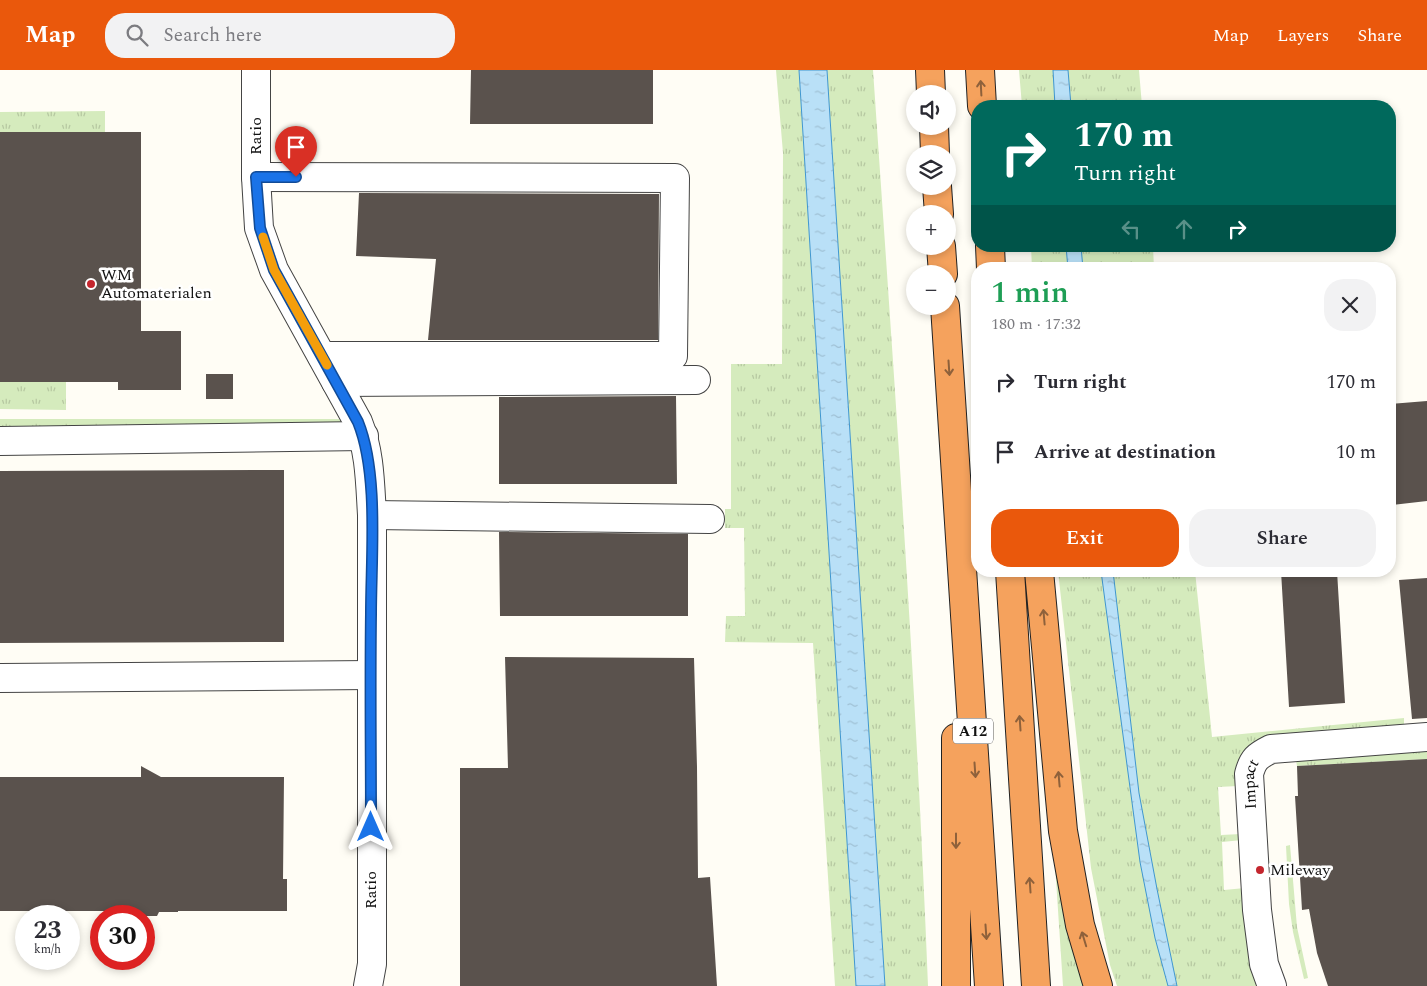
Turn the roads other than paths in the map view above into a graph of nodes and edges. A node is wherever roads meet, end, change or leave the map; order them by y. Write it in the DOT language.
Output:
graph roads {
  1 [pos="256,70"];
  2 [pos="930,70"];
  3 [pos="980,70"];
  4 [pos="931,85"];
  5 [pos="982,100"];
  6 [pos="256,177"];
  7 [pos="946,315"];
  8 [pos="322,356"];
  9 [pos="696,380"];
  10 [pos="336,382"];
  11 [pos="364,436"];
  12 [pos="0,441"];
  13 [pos="956,477"];
  14 [pos="372,515"];
  15 [pos="710,519"];
  16 [pos="1010,577"];
  17 [pos="1040,577"];
  18 [pos="371,675"];
  19 [pos="0,678"];
  20 [pos="1427,737"];
  21 [pos="368,986"];
  22 [pos="956,986"];
  23 [pos="990,986"];
  24 [pos="1036,986"];
  25 [pos="1098,986"];
  26 [pos="1272,986"];
  1 -- 6 [label="street, Ratio"];
  2 -- 4 [label="highway"];
  5 -- 3 [label="highway, one-way"];
  6 -- 8 [label="street, Ratio"];
  6 -- 8 [label="street"];
  7 -- 13 [label="highway, A12, one-way"];
  8 -- 10 [label="street, Ratio"];
  9 -- 10 [label="street"];
  10 -- 11 [label="street, Ratio"];
  11 -- 12 [label="street"];
  11 -- 14 [label="street, Ratio"];
  13 -- 22 [label="highway, A12, one-way"];
  13 -- 23 [label="highway, A12, one-way"];
  14 -- 15 [label="street"];
  14 -- 18 [label="street, Ratio"];
  24 -- 16 [label="highway, one-way"];
  25 -- 17 [label="highway, one-way"];
  18 -- 19 [label="street"];
  18 -- 21 [label="street, Ratio"];
  20 -- 26 [label="street, Impact"];
}
